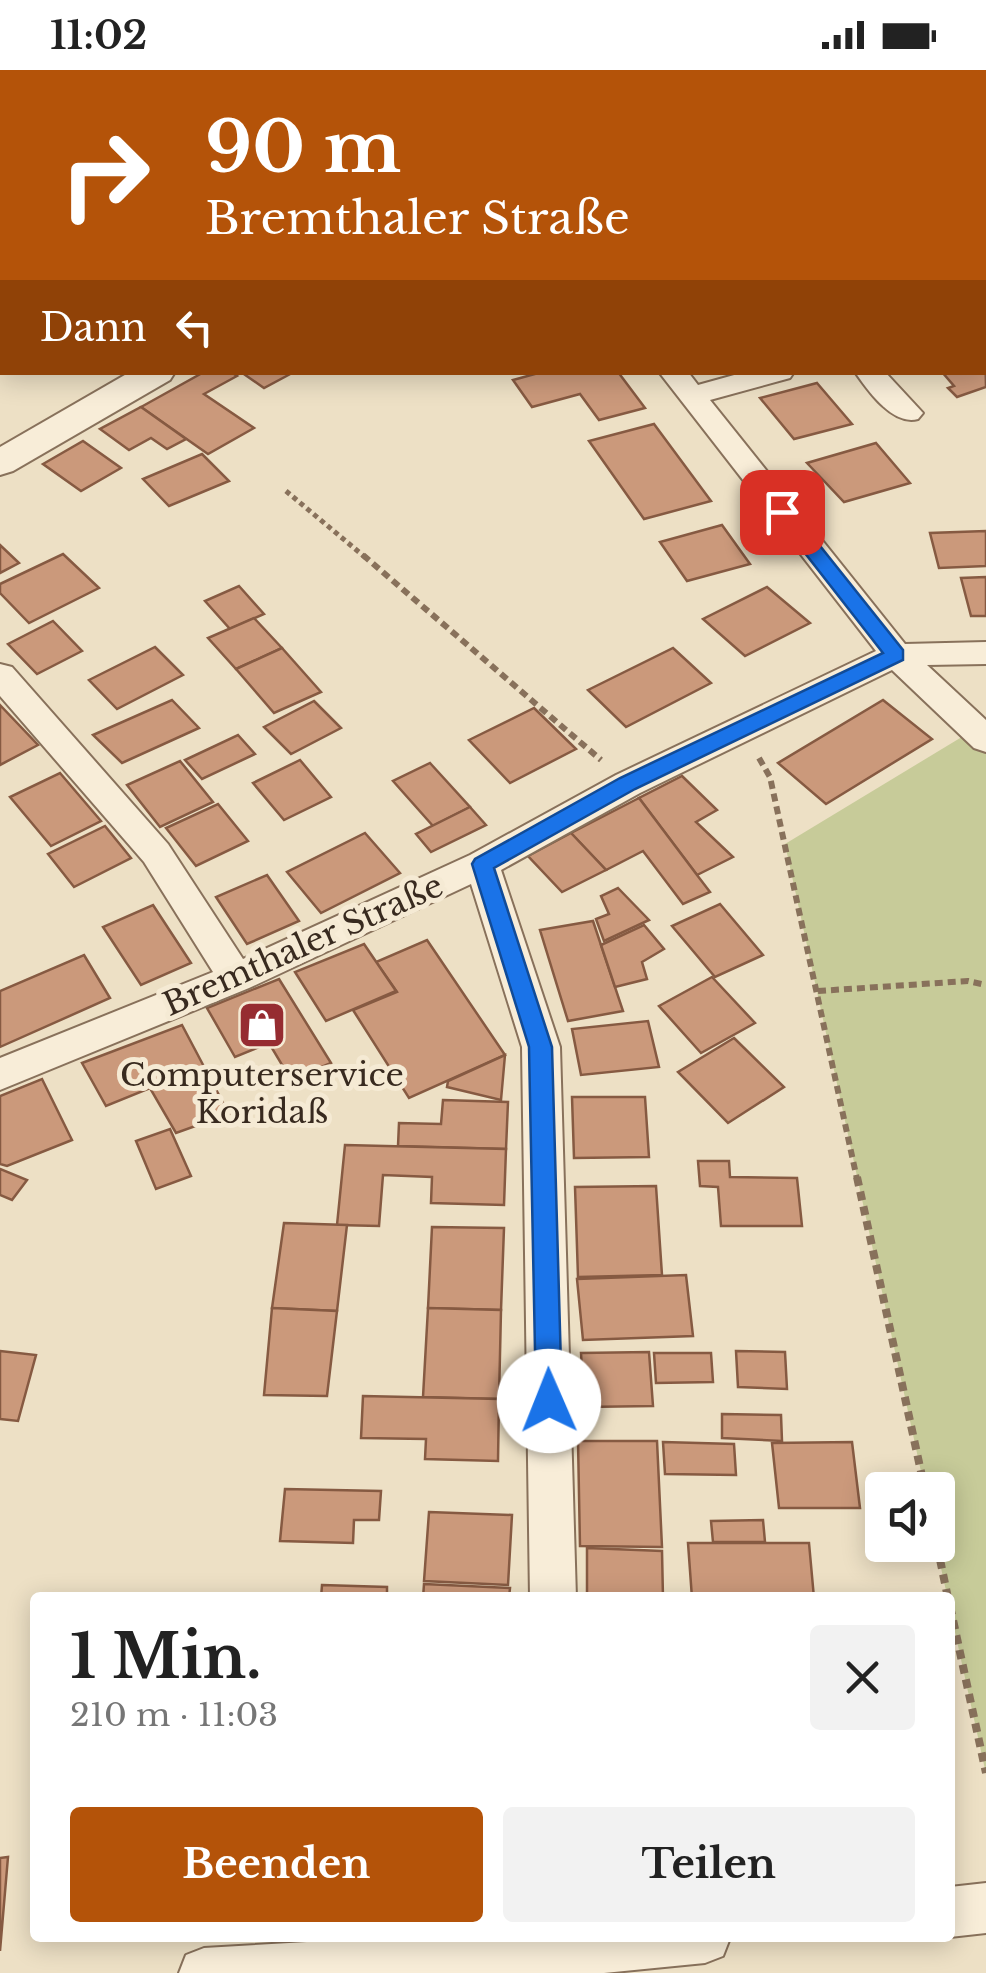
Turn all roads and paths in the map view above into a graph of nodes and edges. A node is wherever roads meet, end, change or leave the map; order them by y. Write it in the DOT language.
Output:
graph roads {
  1 [pos="152,375"];
  2 [pos="756,375"];
  3 [pos="872,375"];
  4 [pos="682,384"];
  5 [pos="908,413"];
  6 [pos="0,463"];
  7 [pos="286,491"];
  8 [pos="986,652"];
  9 [pos="896,655"];
  10 [pos="0,675"];
  11 [pos="742,727"];
  12 [pos="986,740"];
  13 [pos="628,784"];
  14 [pos="482,864"];
  15 [pos="236,978"];
  16 [pos="986,985"];
  17 [pos="818,991"];
  18 [pos="0,1074"];
  19 [pos="921,1472"];
  20 [pos="941,1562"];
  21 [pos="553,1592"];
  22 [pos="947,1592"];
  23 [pos="955,1629"];
  24 [pos="986,1773"];
  25 [pos="986,1908"];
  26 [pos="955,1911"];
  27 [pos="669,1942"];
  28 [pos="561,1954"];
  29 [pos="204,1973"];
  1 -- 6 [label="street"];
  2 -- 4 [label="street"];
  3 -- 5 [label="street"];
  4 -- 9 [label="street"];
  7 -- 13 [label="path"];
  8 -- 9 [label="street, Bremthaler Straße"];
  9 -- 11 [label="street, Bremthaler Straße"];
  9 -- 12 [label="street"];
  10 -- 15 [label="street"];
  11 -- 13 [label="street, Bremthaler Straße"];
  11 -- 17 [label="path"];
  13 -- 14 [label="street, Bremthaler Straße"];
  14 -- 15 [label="street, Bremthaler Straße"];
  14 -- 21 [label="street"];
  15 -- 18 [label="street, Bremthaler Straße"];
  16 -- 17 [label="path"];
  17 -- 19 [label="path"];
  20 -- 22 [label="path"];
  23 -- 24 [label="path"];
  25 -- 26 [label="street"];
  27 -- 28 [label="street"];
  28 -- 29 [label="street"];
}
